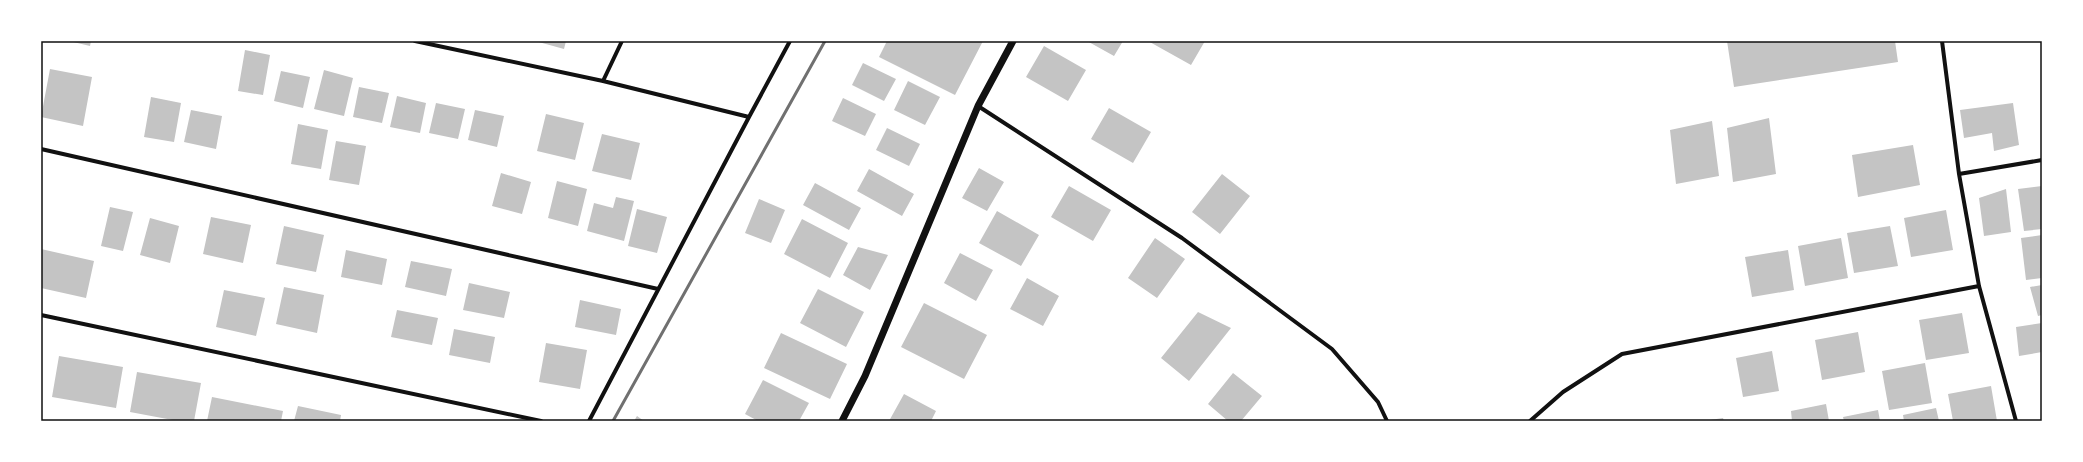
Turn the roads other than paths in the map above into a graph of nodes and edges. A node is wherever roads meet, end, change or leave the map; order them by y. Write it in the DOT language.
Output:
graph roads {
  1 [pos="415,41"];
  2 [pos="622,41"];
  3 [pos="790,41"];
  4 [pos="1013,41"];
  5 [pos="1942,41"];
  6 [pos="603,81"];
  7 [pos="978,106"];
  8 [pos="749,117"];
  9 [pos="41,149"];
  10 [pos="2042,160"];
  11 [pos="1959,174"];
  12 [pos="1979,286"];
  13 [pos="658,290"];
  14 [pos="41,315"];
  15 [pos="541,421"];
  16 [pos="589,421"];
  17 [pos="842,421"];
  18 [pos="1387,421"];
  19 [pos="1530,421"];
  20 [pos="2016,421"];
  1 -- 6 [label="street"];
  2 -- 6 [label="street"];
  3 -- 8 [label="street"];
  4 -- 7 [label="street"];
  5 -- 11 [label="street"];
  6 -- 8 [label="street"];
  7 -- 17 [label="street"];
  7 -- 18 [label="street"];
  8 -- 13 [label="street"];
  9 -- 13 [label="street"];
  10 -- 11 [label="street"];
  11 -- 12 [label="street"];
  12 -- 19 [label="street"];
  12 -- 20 [label="street"];
  13 -- 16 [label="street"];
  14 -- 15 [label="street"];
}
